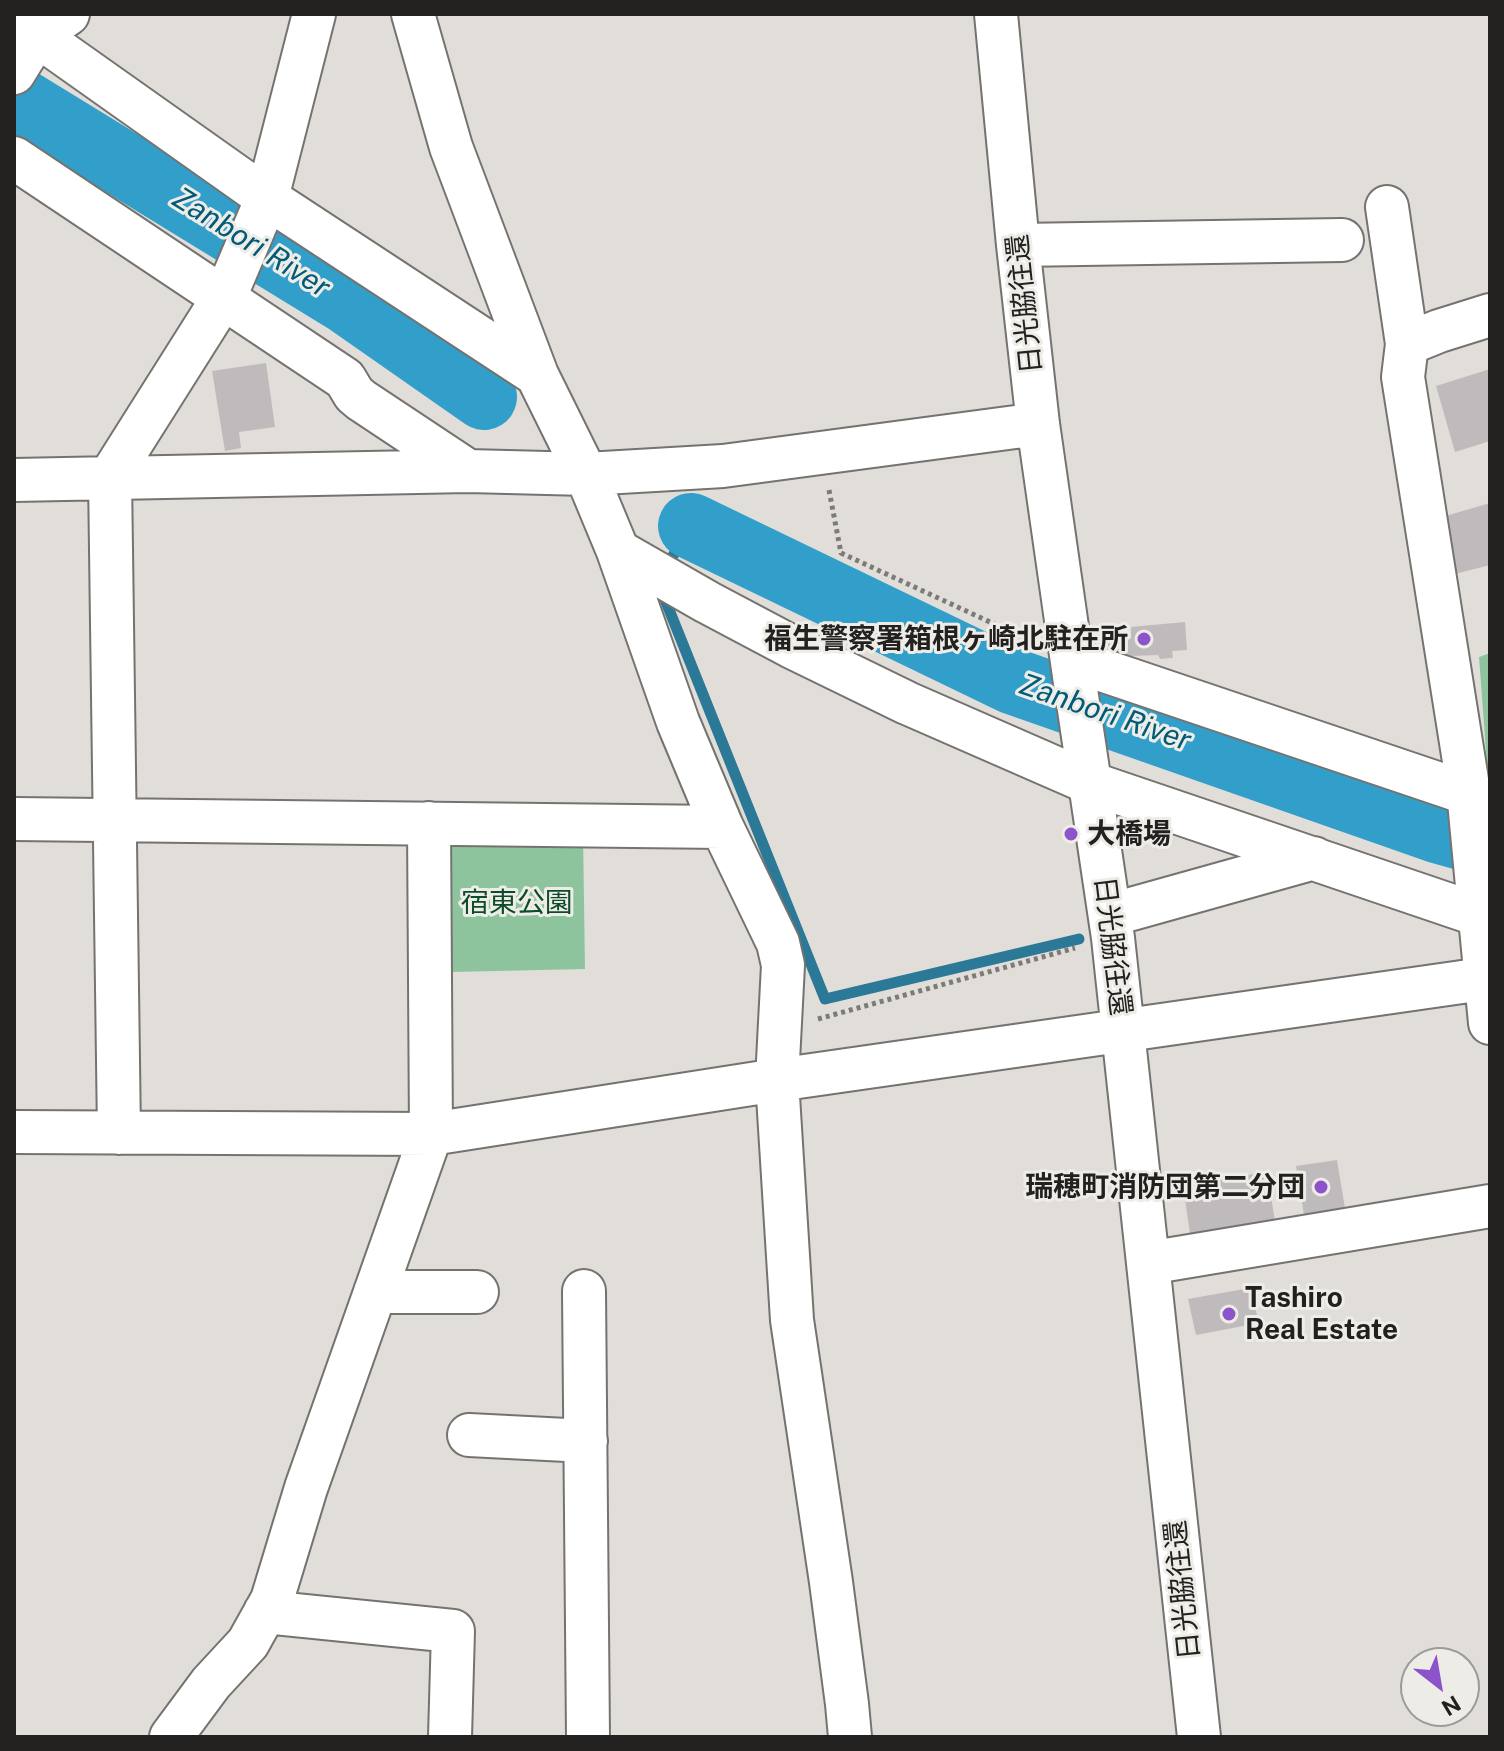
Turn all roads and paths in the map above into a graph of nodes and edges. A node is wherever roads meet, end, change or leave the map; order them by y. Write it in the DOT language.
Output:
graph roads {
  1 [pos="314,14"];
  2 [pos="413,14"];
  3 [pos="996,14"];
  4 [pos="32,38"];
  5 [pos="14,158"];
  6 [pos="265,203"];
  7 [pos="1387,207"];
  8 [pos="1342,240"];
  9 [pos="1018,245"];
  10 [pos="225,294"];
  11 [pos="1490,315"];
  12 [pos="1407,344"];
  13 [pos="537,375"];
  14 [pos="1038,424"];
  15 [pos="468,471"];
  16 [pos="586,474"];
  17 [pos="110,477"];
  18 [pos="14,480"];
  19 [pos="829,490"];
  20 [pos="618,551"];
  21 [pos="1073,668"];
  22 [pos="1089,772"];
  23 [pos="1476,804"];
  24 [pos="14,819"];
  25 [pos="114,820"];
  26 [pos="429,823"];
  27 [pos="722,827"];
  28 [pos="1314,858"];
  29 [pos="1478,905"];
  30 [pos="1112,926"];
  31 [pos="1487,979"];
  32 [pos="1490,1023"];
  33 [pos="779,1030"];
  34 [pos="1123,1030"];
  35 [pos="777,1080"];
  36 [pos="14,1132"];
  37 [pos="119,1133"];
  38 [pos="431,1134"];
  39 [pos="1490,1206"];
  40 [pos="1148,1263"];
  41 [pos="584,1291"];
  42 [pos="375,1292"];
  43 [pos="477,1292"];
  44 [pos="469,1435"];
  45 [pos="586,1441"];
  46 [pos="265,1612"];
  47 [pos="171,1737"];
  48 [pos="450,1737"];
  49 [pos="588,1737"];
  50 [pos="850,1737"];
  51 [pos="1199,1737"];
  1 -- 6 [label="street"];
  2 -- 13 [label="street"];
  3 -- 9 [label="street, 日光脇往還"];
  4 -- 6 [label="street"];
  5 -- 10 [label="street"];
  6 -- 10 [label="street"];
  6 -- 13 [label="street"];
  7 -- 12 [label="street"];
  8 -- 9 [label="street"];
  9 -- 14 [label="street, 日光脇往還"];
  10 -- 15 [label="street"];
  10 -- 17 [label="street"];
  11 -- 12 [label="street"];
  12 -- 23 [label="street"];
  13 -- 16 [label="street"];
  14 -- 16 [label="street"];
  14 -- 21 [label="street, 日光脇往還"];
  15 -- 16 [label="street"];
  15 -- 17 [label="street"];
  16 -- 20 [label="street"];
  17 -- 18 [label="street"];
  17 -- 25 [label="street"];
  19 -- 21 [label="path"];
  20 -- 22 [label="street"];
  20 -- 27 [label="street"];
  21 -- 22 [label="street, 日光脇往還"];
  21 -- 23 [label="street"];
  22 -- 28 [label="street"];
  22 -- 30 [label="street, 日光脇往還"];
  23 -- 29 [label="street"];
  24 -- 25 [label="street"];
  25 -- 26 [label="street"];
  25 -- 37 [label="street"];
  26 -- 27 [label="street"];
  26 -- 38 [label="street"];
  27 -- 33 [label="street"];
  28 -- 29 [label="street"];
  28 -- 30 [label="street"];
  29 -- 31 [label="street"];
  30 -- 33 [label="path"];
  30 -- 34 [label="street, 日光脇往還"];
  31 -- 32 [label="street"];
  31 -- 34 [label="street"];
  33 -- 35 [label="street"];
  34 -- 35 [label="street"];
  34 -- 40 [label="street, 日光脇往還"];
  35 -- 38 [label="street"];
  35 -- 50 [label="street"];
  36 -- 37 [label="street"];
  37 -- 38 [label="street"];
  38 -- 42 [label="street"];
  39 -- 40 [label="street"];
  40 -- 51 [label="street, 日光脇往還"];
  41 -- 45 [label="street"];
  42 -- 43 [label="street"];
  42 -- 46 [label="street"];
  44 -- 45 [label="street"];
  45 -- 49 [label="street"];
  46 -- 47 [label="street"];
  46 -- 48 [label="street"];
}
